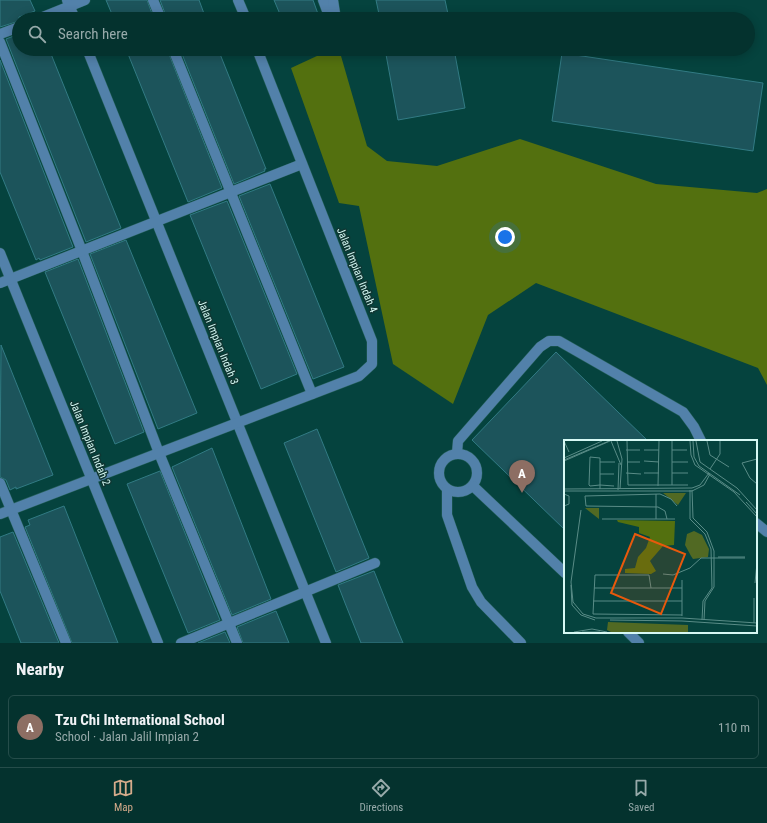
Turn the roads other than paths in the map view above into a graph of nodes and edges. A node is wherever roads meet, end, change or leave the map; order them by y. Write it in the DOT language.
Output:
graph roads {
  1 [pos="85,0"];
  2 [pos="153,0"];
  3 [pos="238,0"];
  4 [pos="323,0"];
  5 [pos="332,0"];
  6 [pos="68,3"];
  7 [pos="51,12"];
  8 [pos="158,12"];
  9 [pos="243,12"];
  10 [pos="325,12"];
  11 [pos="335,12"];
  12 [pos="12,30"];
  13 [pos="0,34"];
  14 [pos="0,42"];
  15 [pos="90,56"];
  16 [pos="176,56"];
  17 [pos="260,56"];
  18 [pos="302,164"];
  19 [pos="231,192"];
  20 [pos="156,221"];
  21 [pos="82,250"];
  22 [pos="0,253"];
  23 [pos="10,279"];
  24 [pos="0,283"];
  25 [pos="312,394"];
  26 [pos="237,423"];
  27 [pos="700,440"];
  28 [pos="158,453"];
  29 [pos="457,453"];
  30 [pos="92,479"];
  31 [pos="0,483"];
  32 [pos="473,486"];
  33 [pos="447,489"];
  34 [pos="11,510"];
  35 [pos="0,514"];
  36 [pos="757,524"];
  37 [pos="767,532"];
  38 [pos="375,563"];
  39 [pos="564,572"];
  40 [pos="305,592"];
  41 [pos="229,623"];
  42 [pos="629,633"];
  43 [pos="66,643"];
  44 [pos="158,643"];
  45 [pos="181,643"];
  46 [pos="237,643"];
  47 [pos="326,643"];
  48 [pos="521,643"];
  49 [pos="639,643"];
  1 -- 6 [label="street"];
  2 -- 8 [label="street"];
  3 -- 9 [label="street"];
  4 -- 10 [label="street"];
  5 -- 11 [label="street"];
  6 -- 7 [label="street"];
  12 -- 13 [label="street"];
  14 -- 21 [label="street"];
  15 -- 20 [label="street, Jalan Impian Indah 3"];
  16 -- 19 [label="street"];
  17 -- 18 [label="street, Jalan Impian Indah 4"];
  18 -- 19 [label="street"];
  18 -- 25 [label="street, Jalan Impian Indah 4"];
  19 -- 20 [label="street"];
  19 -- 25 [label="street"];
  20 -- 21 [label="street"];
  20 -- 26 [label="street, Jalan Impian Indah 3"];
  21 -- 23 [label="street"];
  21 -- 28 [label="street"];
  22 -- 23 [label="street, Jalan Impian Indah 2"];
  23 -- 24 [label="street"];
  23 -- 30 [label="street, Jalan Impian Indah 2"];
  25 -- 26 [label="street, Jalan Impian Indah 4"];
  26 -- 28 [label="street, Jalan Impian Indah 4"];
  26 -- 40 [label="street, Jalan Impian Indah 3"];
  27 -- 29 [label="street"];
  28 -- 30 [label="street, Jalan Impian Indah 4"];
  28 -- 41 [label="street"];
  29 -- 32 [label="street"];
  29 -- 33 [label="street"];
  30 -- 34 [label="street, Jalan Impian Indah 4"];
  30 -- 44 [label="street, Jalan Impian Indah 2"];
  31 -- 34 [label="street"];
  32 -- 33 [label="street"];
  32 -- 39 [label="street"];
  33 -- 48 [label="street"];
  34 -- 35 [label="street, Jalan Impian Indah 4"];
  34 -- 43 [label="street"];
  36 -- 37 [label="street"];
  38 -- 40 [label="street"];
  40 -- 41 [label="street"];
  40 -- 47 [label="street, Jalan Impian Indah 3"];
  41 -- 45 [label="street"];
  41 -- 46 [label="street"];
  42 -- 49 [label="street"];
}
